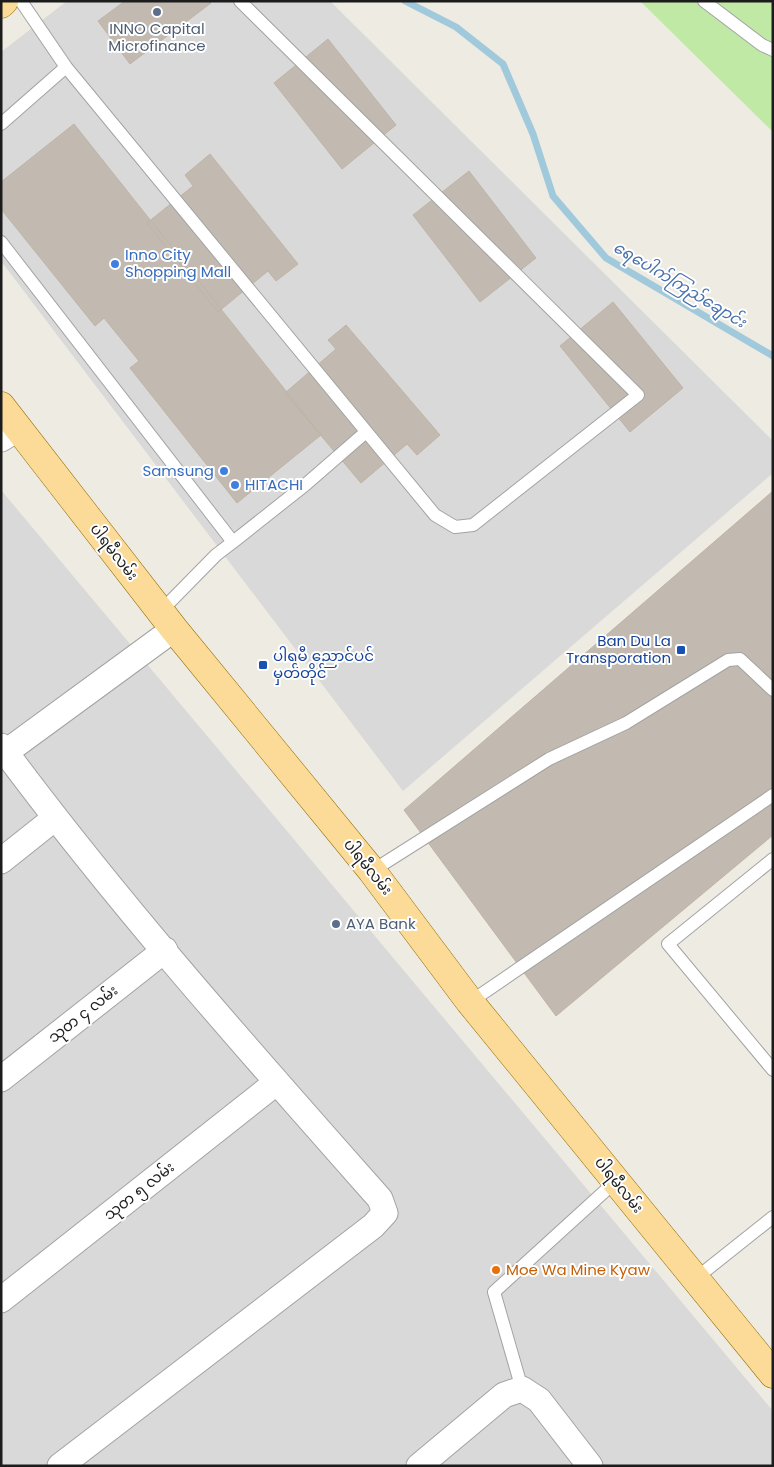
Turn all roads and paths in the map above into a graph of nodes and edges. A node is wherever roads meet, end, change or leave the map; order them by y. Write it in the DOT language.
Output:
graph roads {
  1 [pos="4,1"];
  2 [pos="20,1"];
  3 [pos="240,1"];
  4 [pos="704,1"];
  5 [pos="1,4"];
  6 [pos="773,50"];
  7 [pos="66,67"];
  8 [pos="1,124"];
  9 [pos="1,242"];
  10 [pos="1,406"];
  11 [pos="366,432"];
  12 [pos="10,434"];
  13 [pos="233,542"];
  14 [pos="167,621"];
  15 [pos="773,690"];
  16 [pos="4,749"];
  17 [pos="773,795"];
  18 [pos="55,818"];
  19 [pos="773,859"];
  20 [pos="1,861"];
  21 [pos="372,871"];
  22 [pos="165,950"];
  23 [pos="470,1002"];
  24 [pos="773,1070"];
  25 [pos="1,1079"];
  26 [pos="277,1082"];
  27 [pos="616,1181"];
  28 [pos="773,1217"];
  29 [pos="695,1279"];
  30 [pos="1,1300"];
  31 [pos="773,1374"];
  32 [pos="522,1389"];
  33 [pos="60,1466"];
  34 [pos="420,1466"];
  35 [pos="590,1466"];
  1 -- 5 [label="main road"];
  2 -- 7 [label="lane"];
  3 -- 11 [label="lane"];
  4 -- 6 [label="lane"];
  7 -- 8 [label="lane"];
  7 -- 11 [label="lane"];
  9 -- 13 [label="lane"];
  10 -- 12 [label="main road, ပါရမီလမ်း"];
  11 -- 13 [label="lane"];
  12 -- 14 [label="main road, ပါရမီလမ်း"];
  13 -- 14 [label="lane"];
  14 -- 16 [label="street"];
  14 -- 21 [label="main road, ပါရမီလမ်း"];
  15 -- 21 [label="lane"];
  16 -- 18 [label="street"];
  17 -- 23 [label="lane"];
  18 -- 20 [label="street"];
  18 -- 22 [label="street"];
  19 -- 24 [label="lane"];
  21 -- 23 [label="main road, ပါရမီလမ်း"];
  22 -- 25 [label="street, သုတ ၄ လမ်း"];
  22 -- 26 [label="street"];
  23 -- 27 [label="main road, ပါရမီလမ်း"];
  26 -- 30 [label="street, သုတ ၅ လမ်း"];
  26 -- 33 [label="street"];
  27 -- 29 [label="main road, ပါရမီလမ်း"];
  27 -- 32 [label="lane"];
  28 -- 29 [label="lane"];
  29 -- 31 [label="main road, ပါရမီလမ်း"];
  32 -- 34 [label="street"];
  32 -- 35 [label="street"];
}
